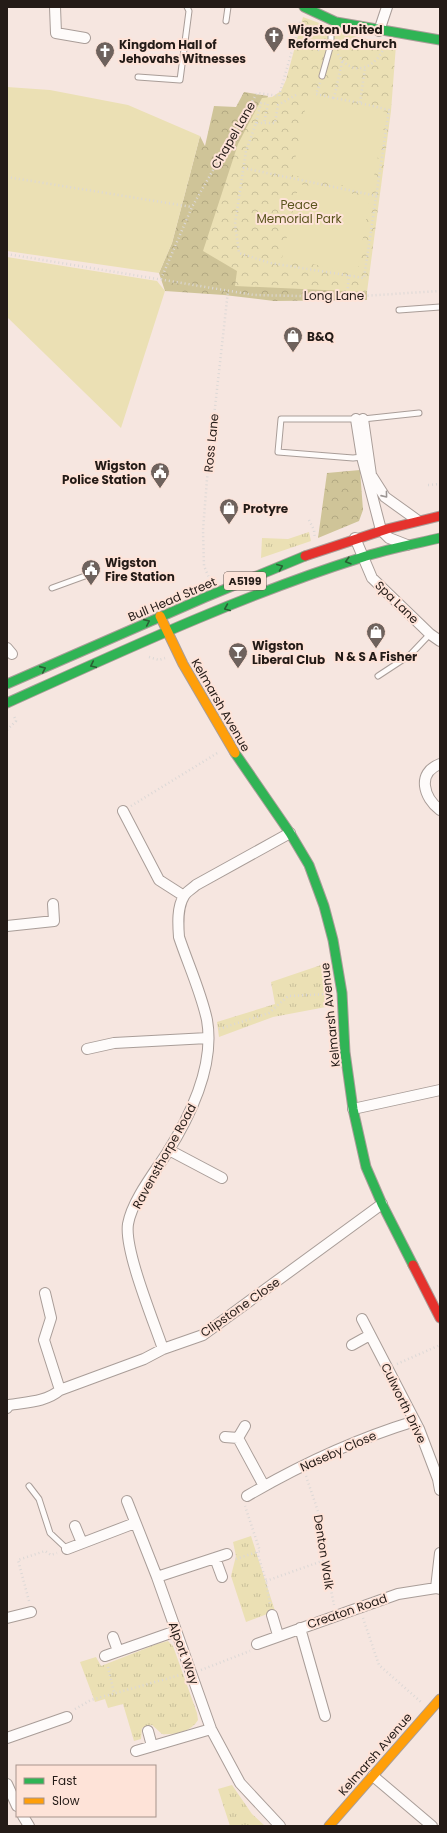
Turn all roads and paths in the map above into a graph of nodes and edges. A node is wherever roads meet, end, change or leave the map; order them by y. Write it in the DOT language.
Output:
graph roads {
  1 [pos="55,7"];
  2 [pos="187,7"];
  3 [pos="228,7"];
  4 [pos="304,7"];
  5 [pos="387,7"];
  6 [pos="226,21"];
  7 [pos="336,22"];
  8 [pos="379,31"];
  9 [pos="392,34"];
  10 [pos="85,38"];
  11 [pos="440,40"];
  12 [pos="331,44"];
  13 [pos="342,62"];
  14 [pos="365,68"];
  15 [pos="322,76"];
  16 [pos="138,77"];
  17 [pos="296,95"];
  18 [pos="334,98"];
  19 [pos="360,103"];
  20 [pos="264,123"];
  21 [pos="256,124"];
  22 [pos="244,168"];
  23 [pos="7,178"];
  24 [pos="377,196"];
  25 [pos="192,207"];
  26 [pos="7,254"];
  27 [pos="349,275"];
  28 [pos="162,279"];
  29 [pos="228,291"];
  30 [pos="440,291"];
  31 [pos="347,297"];
  32 [pos="440,307"];
  33 [pos="7,309"];
  34 [pos="399,310"];
  35 [pos="10,312"];
  36 [pos="419,413"];
  37 [pos="360,419"];
  38 [pos="362,457"];
  39 [pos="440,484"];
  40 [pos="428,486"];
  41 [pos="440,516"];
  42 [pos="309,520"];
  43 [pos="417,520"];
  44 [pos="381,530"];
  45 [pos="355,538"];
  46 [pos="440,538"];
  47 [pos="315,545"];
  48 [pos="407,545"];
  49 [pos="362,557"];
  50 [pos="85,576"];
  51 [pos="52,588"];
  52 [pos="216,593"];
  53 [pos="160,616"];
  54 [pos="168,632"];
  55 [pos="430,634"];
  56 [pos="440,641"];
  57 [pos="115,646"];
  58 [pos="378,676"];
  59 [pos="7,684"];
  60 [pos="8,702"];
  61 [pos="230,746"];
  62 [pos="440,764"];
  63 [pos="440,810"];
  64 [pos="123,811"];
  65 [pos="290,833"];
  66 [pos="184,896"];
  67 [pos="54,904"];
  68 [pos="7,926"];
  69 [pos="342,993"];
  70 [pos="208,1038"];
  71 [pos="87,1049"];
  72 [pos="440,1090"];
  73 [pos="353,1109"];
  74 [pos="169,1150"];
  75 [pos="222,1178"];
  76 [pos="382,1204"];
  77 [pos="45,1293"];
  78 [pos="437,1308"];
  79 [pos="440,1318"];
  80 [pos="362,1320"];
  81 [pos="370,1335"];
  82 [pos="352,1345"];
  83 [pos="440,1345"];
  84 [pos="163,1349"];
  85 [pos="387,1369"];
  86 [pos="60,1390"];
  87 [pos="8,1405"];
  88 [pos="415,1421"];
  89 [pos="245,1426"];
  90 [pos="225,1437"];
  91 [pos="238,1438"];
  92 [pos="302,1466"];
  93 [pos="29,1486"];
  94 [pos="264,1486"];
  95 [pos="440,1490"];
  96 [pos="247,1496"];
  97 [pos="127,1501"];
  98 [pos="135,1523"];
  99 [pos="75,1526"];
  100 [pos="82,1544"];
  101 [pos="67,1549"];
  102 [pos="257,1552"];
  103 [pos="440,1553"];
  104 [pos="227,1554"];
  105 [pos="215,1558"];
  106 [pos="326,1560"];
  107 [pos="157,1577"];
  108 [pos="222,1577"];
  109 [pos="266,1581"];
  110 [pos="438,1588"];
  111 [pos="359,1607"];
  112 [pos="31,1612"];
  113 [pos="272,1615"];
  114 [pos="338,1615"];
  115 [pos="7,1618"];
  116 [pos="300,1628"];
  117 [pos="176,1631"];
  118 [pos="278,1635"];
  119 [pos="113,1637"];
  120 [pos="257,1644"];
  121 [pos="118,1651"];
  122 [pos="105,1656"];
  123 [pos="191,1672"];
  124 [pos="114,1693"];
  125 [pos="440,1698"];
  126 [pos="430,1710"];
  127 [pos="67,1716"];
  128 [pos="325,1716"];
  129 [pos="211,1729"];
  130 [pos="148,1731"];
  131 [pos="7,1738"];
  132 [pos="152,1746"];
  133 [pos="136,1751"];
  134 [pos="373,1776"];
  135 [pos="7,1785"];
  136 [pos="16,1804"];
  137 [pos="24,1817"];
  138 [pos="29,1826"];
  139 [pos="280,1826"];
  140 [pos="329,1826"];
  141 [pos="432,1826"];
  1 -- 10 [label="street"];
  2 -- 16 [label="lane"];
  3 -- 6 [label="lane"];
  4 -- 7 [label="street"];
  4 -- 25 [label="path, Chapel Lane"];
  5 -- 8 [label="street"];
  7 -- 8 [label="street"];
  7 -- 12 [label="lane"];
  8 -- 9 [label="street"];
  9 -- 11 [label="street"];
  9 -- 14 [label="path"];
  12 -- 13 [label="path"];
  12 -- 15 [label="lane"];
  13 -- 14 [label="path"];
  13 -- 18 [label="path"];
  14 -- 19 [label="path"];
  15 -- 18 [label="path"];
  17 -- 20 [label="path"];
  18 -- 19 [label="path"];
  19 -- 24 [label="path"];
  20 -- 21 [label="path"];
  20 -- 21 [label="path"];
  21 -- 22 [label="path"];
  22 -- 24 [label="path"];
  22 -- 27 [label="path"];
  23 -- 25 [label="path"];
  24 -- 27 [label="path"];
  25 -- 28 [label="path, Chapel Lane"];
  26 -- 28 [label="path"];
  27 -- 31 [label="path"];
  28 -- 29 [label="path"];
  29 -- 31 [label="path, Long Lane"];
  29 -- 52 [label="path, Ross Lane"];
  30 -- 31 [label="path, Long Lane"];
  32 -- 34 [label="lane"];
  33 -- 35 [label="path"];
  36 -- 37 [label="lane"];
  37 -- 38 [label="street"];
  37 -- 38 [label="lane"];
  37 -- 43 [label="street, one-way"];
  38 -- 44 [label="street"];
  39 -- 40 [label="path"];
  41 -- 43 [label="street, Bull Head Street / A5199"];
  42 -- 47 [label="path"];
  43 -- 44 [label="street, Bull Head Street / A5199"];
  44 -- 45 [label="street, Bull Head Street / A5199"];
  44 -- 48 [label="street"];
  45 -- 49 [label="street, Spa Lane"];
  52 -- 45 [label="street, Bull Head Street / A5199, one-way"];
  46 -- 48 [label="street, Bull Head Street / A5199"];
  48 -- 49 [label="street, Bull Head Street / A5199"];
  49 -- 54 [label="street, Bull Head Street / A5199, one-way"];
  49 -- 55 [label="street, Spa Lane"];
  50 -- 51 [label="lane"];
  52 -- 53 [label="street, Bull Head Street / A5199"];
  53 -- 54 [label="street, Kelmarsh Avenue"];
  57 -- 53 [label="street, Bull Head Street / A5199, one-way"];
  54 -- 57 [label="street, Bull Head Street / A5199"];
  54 -- 61 [label="street, Kelmarsh Avenue"];
  55 -- 56 [label="street, Spa Lane"];
  55 -- 58 [label="lane"];
  59 -- 57 [label="street, Bull Head Street / A5199, one-way"];
  57 -- 60 [label="street, Bull Head Street / A5199, one-way"];
  61 -- 64 [label="path"];
  61 -- 65 [label="street, Kelmarsh Avenue"];
  62 -- 63 [label="street"];
  64 -- 66 [label="street"];
  65 -- 66 [label="street"];
  65 -- 69 [label="street, Kelmarsh Avenue"];
  66 -- 70 [label="street, Ravensthorpe Road"];
  67 -- 68 [label="street"];
  69 -- 70 [label="path"];
  69 -- 73 [label="street, Kelmarsh Avenue"];
  70 -- 71 [label="street"];
  70 -- 74 [label="street, Ravensthorpe Road"];
  72 -- 73 [label="street"];
  73 -- 76 [label="street, Kelmarsh Avenue"];
  74 -- 75 [label="street"];
  74 -- 84 [label="street, Ravensthorpe Road"];
  76 -- 78 [label="street, Kelmarsh Avenue"];
  76 -- 84 [label="street, Clipstone Close"];
  77 -- 86 [label="street"];
  78 -- 79 [label="street, Kelmarsh Avenue"];
  80 -- 81 [label="street, Culworth Drive"];
  81 -- 82 [label="street"];
  81 -- 85 [label="street, Culworth Drive"];
  83 -- 85 [label="path"];
  84 -- 86 [label="street, Clipstone Close"];
  85 -- 88 [label="street, Culworth Drive"];
  86 -- 87 [label="street, Clipstone Close"];
  88 -- 92 [label="street, Naseby Close"];
  88 -- 95 [label="street, Culworth Drive"];
  89 -- 91 [label="street"];
  90 -- 91 [label="street"];
  91 -- 94 [label="street"];
  92 -- 94 [label="street, Naseby Close"];
  92 -- 106 [label="path, Denton Walk"];
  93 -- 101 [label="lane"];
  94 -- 96 [label="street, Naseby Close"];
  96 -- 102 [label="path"];
  97 -- 98 [label="street, Alport Way"];
  98 -- 100 [label="street"];
  98 -- 107 [label="street, Alport Way"];
  99 -- 100 [label="street"];
  100 -- 101 [label="street"];
  101 -- 112 [label="path"];
  102 -- 104 [label="path"];
  102 -- 109 [label="path"];
  103 -- 110 [label="street"];
  104 -- 105 [label="street"];
  105 -- 107 [label="street"];
  105 -- 108 [label="street"];
  106 -- 109 [label="path"];
  106 -- 114 [label="path, Denton Walk"];
  107 -- 117 [label="street, Alport Way"];
  109 -- 113 [label="path"];
  110 -- 111 [label="street, Creaton Road"];
  111 -- 114 [label="street, Creaton Road"];
  111 -- 126 [label="path"];
  112 -- 115 [label="street"];
  113 -- 118 [label="street"];
  114 -- 116 [label="street, Creaton Road"];
  116 -- 118 [label="street, Creaton Road"];
  116 -- 128 [label="street"];
  117 -- 121 [label="street"];
  117 -- 123 [label="street, Alport Way"];
  118 -- 120 [label="street, Creaton Road"];
  119 -- 121 [label="street"];
  120 -- 123 [label="path"];
  121 -- 122 [label="street"];
  122 -- 124 [label="path"];
  123 -- 124 [label="path"];
  123 -- 129 [label="street, Alport Way"];
  124 -- 127 [label="path"];
  125 -- 126 [label="street, Kelmarsh Avenue"];
  126 -- 134 [label="street, Kelmarsh Avenue"];
  127 -- 131 [label="street"];
  129 -- 132 [label="street"];
  129 -- 139 [label="street, Alport Way"];
  130 -- 132 [label="street"];
  132 -- 133 [label="street"];
  134 -- 140 [label="street, Kelmarsh Avenue"];
  134 -- 141 [label="street"];
  135 -- 136 [label="street"];
  137 -- 138 [label="street"];
}
